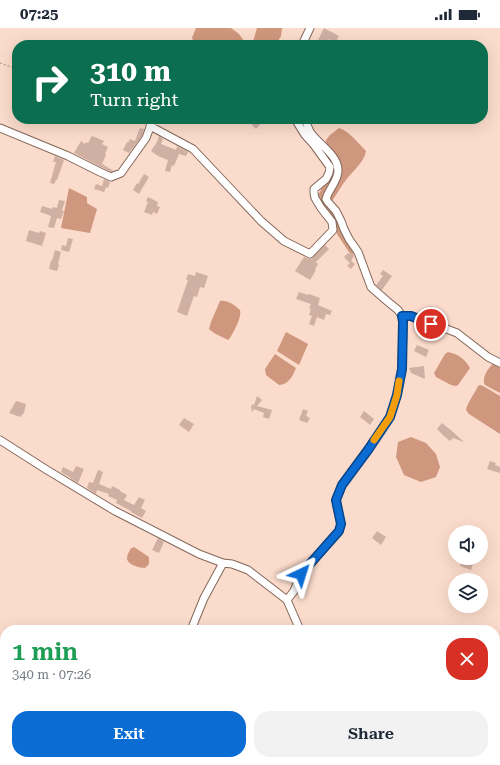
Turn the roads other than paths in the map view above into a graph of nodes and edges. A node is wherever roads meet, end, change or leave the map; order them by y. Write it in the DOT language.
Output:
graph roads {
  1 [pos="310,28"];
  2 [pos="304,40"];
  3 [pos="298,124"];
  4 [pos="307,124"];
  5 [pos="150,126"];
  6 [pos="0,128"];
  7 [pos="402,316"];
  8 [pos="500,363"];
  9 [pos="0,440"];
  10 [pos="223,563"];
  11 [pos="287,600"];
  12 [pos="193,625"];
  13 [pos="298,625"];
  1 -- 2 [label="street"];
  3 -- 5 [label="street"];
  4 -- 7 [label="street"];
  5 -- 6 [label="street"];
  7 -- 8 [label="street"];
  7 -- 11 [label="street"];
  9 -- 10 [label="street"];
  10 -- 11 [label="street"];
  10 -- 12 [label="street"];
  11 -- 13 [label="street"];
}
